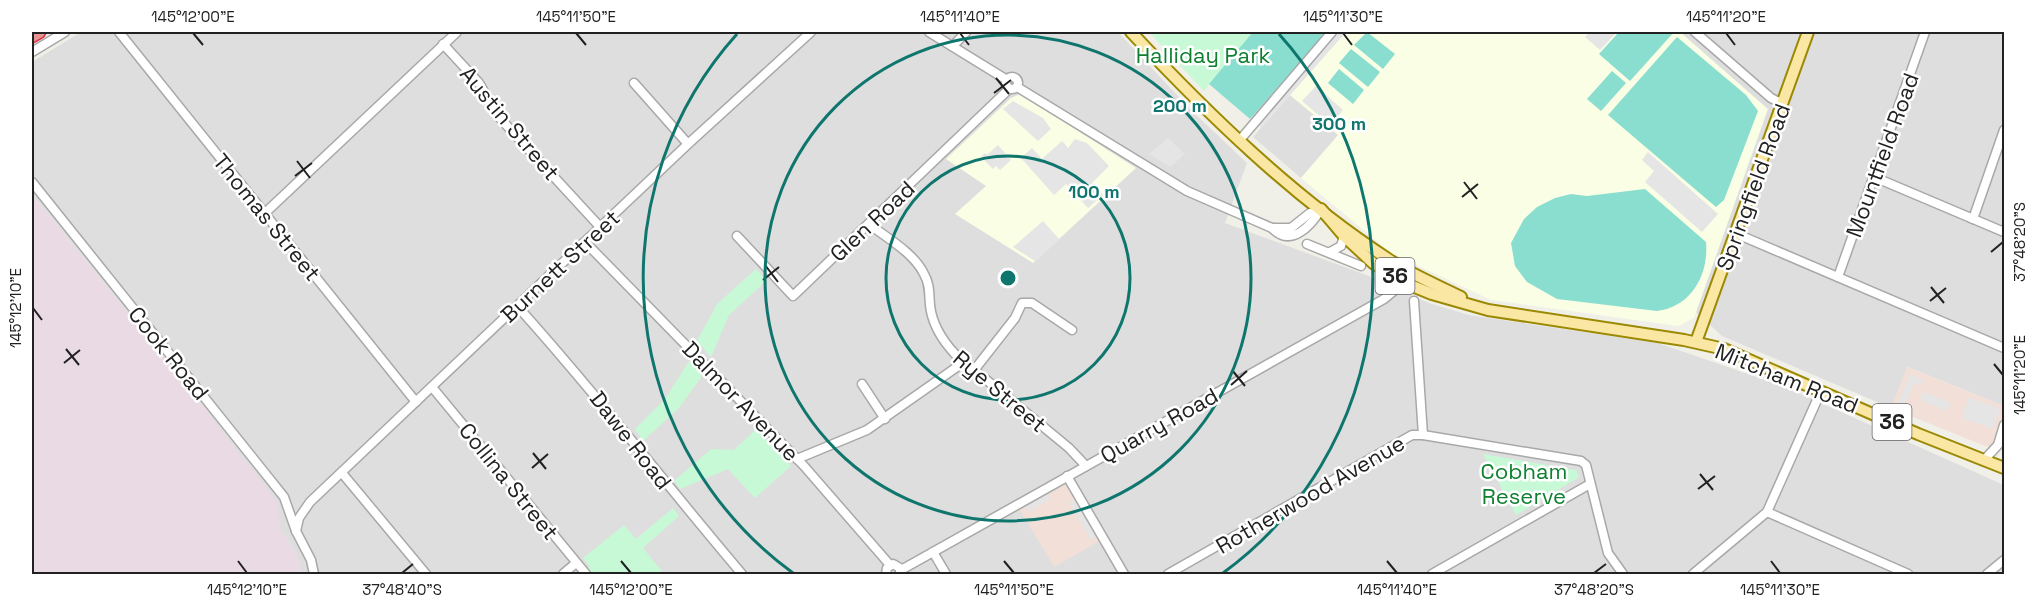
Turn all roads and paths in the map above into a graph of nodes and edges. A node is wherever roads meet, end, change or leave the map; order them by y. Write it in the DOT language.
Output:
graph roads {
  1 [pos="39,32"];
  2 [pos="64,32"];
  3 [pos="119,32"];
  4 [pos="457,32"];
  5 [pos="811,32"];
  6 [pos="929,32"];
  7 [pos="966,32"];
  8 [pos="1131,32"];
  9 [pos="1332,32"];
  10 [pos="1695,32"];
  11 [pos="1808,32"];
  12 [pos="1925,32"];
  13 [pos="32,36"];
  14 [pos="443,44"];
  15 [pos="953,46"];
  16 [pos="32,52"];
  17 [pos="634,83"];
  18 [pos="1011,85"];
  19 [pos="1783,104"];
  20 [pos="2004,130"];
  21 [pos="1239,141"];
  22 [pos="688,144"];
  23 [pos="1874,177"];
  24 [pos="32,182"];
  25 [pos="1321,209"];
  26 [pos="265,213"];
  27 [pos="1973,219"];
  28 [pos="869,224"];
  29 [pos="601,228"];
  30 [pos="2004,232"];
  31 [pos="1737,234"];
  32 [pos="737,236"];
  33 [pos="1344,236"];
  34 [pos="586,243"];
  35 [pos="1307,244"];
  36 [pos="1330,252"];
  37 [pos="1361,266"];
  38 [pos="1412,272"];
  39 [pos="1838,278"];
  40 [pos="1406,283"];
  41 [pos="1414,301"];
  42 [pos="518,307"];
  43 [pos="1488,310"];
  44 [pos="1072,330"];
  45 [pos="1696,342"];
  46 [pos="2004,348"];
  47 [pos="964,362"];
  48 [pos="975,369"];
  49 [pos="862,384"];
  50 [pos="432,387"];
  51 [pos="1821,391"];
  52 [pos="416,402"];
  53 [pos="885,419"];
  54 [pos="2004,425"];
  55 [pos="1423,435"];
  56 [pos="797,459"];
  57 [pos="1984,460"];
  58 [pos="1086,466"];
  59 [pos="2004,468"];
  60 [pos="342,473"];
  61 [pos="1067,476"];
  62 [pos="1590,484"];
  63 [pos="310,502"];
  64 [pos="288,505"];
  65 [pos="1767,512"];
  66 [pos="296,531"];
  67 [pos="933,552"];
  68 [pos="2004,560"];
  69 [pos="576,563"];
  70 [pos="890,565"];
  71 [pos="901,572"];
  72 [pos="314,574"];
  73 [pos="426,574"];
  74 [pos="563,574"];
  75 [pos="586,574"];
  76 [pos="742,574"];
  77 [pos="886,574"];
  78 [pos="946,574"];
  79 [pos="1124,574"];
  80 [pos="1168,574"];
  81 [pos="1432,574"];
  82 [pos="1623,574"];
  83 [pos="1693,574"];
  84 [pos="1908,574"];
  85 [pos="1987,574"];
  1 -- 13 [label="highway"];
  2 -- 16 [label="street"];
  3 -- 26 [label="street, Thomas Street"];
  4 -- 14 [label="street"];
  5 -- 22 [label="street, Burnett Street"];
  6 -- 15 [label="street"];
  7 -- 15 [label="street"];
  8 -- 21 [label="main road, Mitcham Road / 36"];
  9 -- 21 [label="street"];
  10 -- 19 [label="street"];
  11 -- 19 [label="main road, Springfield Road"];
  12 -- 23 [label="street, Mountfield Road"];
  14 -- 26 [label="street"];
  14 -- 29 [label="street, Austin Street"];
  15 -- 18 [label="street"];
  17 -- 22 [label="street"];
  18 -- 25 [label="street"];
  18 -- 28 [label="street, Glen Road"];
  19 -- 31 [label="main road, Springfield Road"];
  20 -- 27 [label="street"];
  21 -- 25 [label="main road, Mitcham Road / 36"];
  22 -- 29 [label="street, Burnett Street"];
  23 -- 27 [label="street"];
  23 -- 39 [label="street, Mountfield Road"];
  24 -- 64 [label="street, Cook Road"];
  25 -- 33 [label="main road, Mitcham Road / 36"];
  25 -- 38 [label="main road, Mitcham Road / 36"];
  26 -- 52 [label="street, Thomas Street"];
  27 -- 30 [label="street"];
  28 -- 32 [label="street, Glen Road"];
  28 -- 47 [label="street, Rye Street"];
  29 -- 34 [label="street, Burnett Street"];
  31 -- 39 [label="street"];
  31 -- 45 [label="main road, Springfield Road"];
  33 -- 36 [label="street"];
  33 -- 40 [label="main road, Mitcham Road / 36"];
  34 -- 42 [label="street, Burnett Street"];
  34 -- 56 [label="street, Dalmor Avenue"];
  35 -- 36 [label="street"];
  36 -- 37 [label="street"];
  38 -- 40 [label="street, Quarry Road"];
  38 -- 43 [label="main road, Mitcham Road / 36"];
  39 -- 46 [label="street"];
  40 -- 43 [label="main road, Mitcham Road / 36"];
  40 -- 58 [label="street, Quarry Road"];
  41 -- 55 [label="street"];
  42 -- 50 [label="street, Burnett Street"];
  42 -- 76 [label="street, Dawe Road"];
  43 -- 45 [label="main road, Mitcham Road / 36"];
  44 -- 48 [label="street"];
  45 -- 51 [label="main road, Mitcham Road / 36"];
  47 -- 48 [label="street, Rye Street"];
  47 -- 53 [label="street"];
  48 -- 58 [label="street, Rye Street"];
  49 -- 53 [label="street"];
  50 -- 52 [label="street, Burnett Street"];
  50 -- 69 [label="street, Collina Street"];
  51 -- 57 [label="main road, Mitcham Road / 36"];
  51 -- 65 [label="street"];
  52 -- 60 [label="street, Burnett Street"];
  53 -- 56 [label="street"];
  54 -- 57 [label="street"];
  55 -- 62 [label="street"];
  55 -- 80 [label="street, Rotherwood Avenue"];
  56 -- 70 [label="street, Dalmor Avenue"];
  57 -- 59 [label="main road, Mitcham Road / 36"];
  58 -- 61 [label="street, Quarry Road"];
  60 -- 63 [label="street, Burnett Street"];
  60 -- 73 [label="street"];
  61 -- 67 [label="street, Quarry Road"];
  61 -- 79 [label="street"];
  62 -- 81 [label="street"];
  62 -- 82 [label="street"];
  63 -- 64 [label="street"];
  63 -- 66 [label="street, Burnett Street"];
  64 -- 66 [label="street, Cook Road"];
  65 -- 83 [label="street"];
  65 -- 84 [label="street"];
  66 -- 72 [label="street, Cook Road"];
  67 -- 71 [label="street, Quarry Road"];
  67 -- 78 [label="street"];
  68 -- 85 [label="street"];
  69 -- 74 [label="street"];
  69 -- 75 [label="street, Collina Street"];
  70 -- 71 [label="street, Quarry Road"];
  70 -- 77 [label="street"];
}
